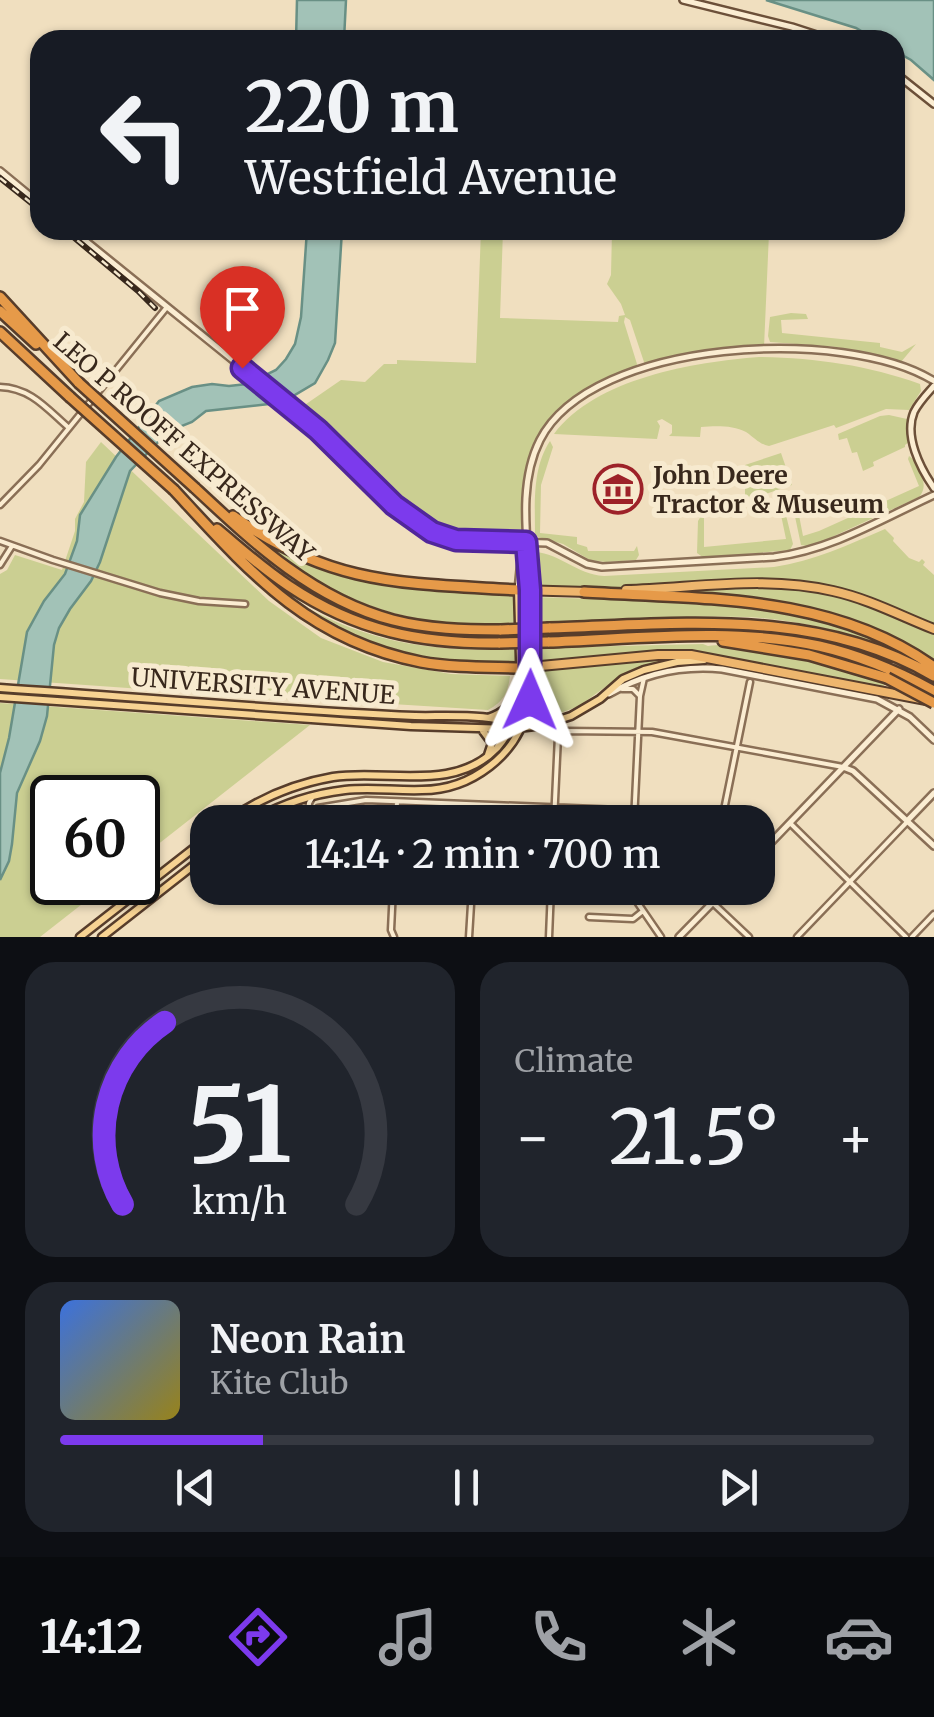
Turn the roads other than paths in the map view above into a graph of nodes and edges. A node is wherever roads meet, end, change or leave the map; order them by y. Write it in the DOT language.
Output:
graph roads {
  1 [pos="683,0"];
  2 [pos="801,30"];
  3 [pos="905,81"];
  4 [pos="934,104"];
  5 [pos="0,171"];
  6 [pos="30,196"];
  7 [pos="84,240"];
  8 [pos="0,297"];
  9 [pos="167,307"];
  10 [pos="0,311"];
  11 [pos="0,335"];
  12 [pos="79,382"];
  13 [pos="934,384"];
  14 [pos="0,386"];
  15 [pos="69,428"];
  16 [pos="934,492"];
  17 [pos="0,505"];
  18 [pos="227,515"];
  19 [pos="215,531"];
  20 [pos="0,541"];
  21 [pos="526,542"];
  22 [pos="12,546"];
  23 [pos="0,564"];
  24 [pos="518,590"];
  25 [pos="530,590"];
  26 [pos="584,592"];
  27 [pos="244,604"];
  28 [pos="934,629"];
  29 [pos="690,637"];
  30 [pos="922,664"];
  31 [pos="750,665"];
  32 [pos="526,667"];
  33 [pos="934,667"];
  34 [pos="645,676"];
  35 [pos="934,676"];
  36 [pos="750,682"];
  37 [pos="521,684"];
  38 [pos="0,688"];
  39 [pos="617,689"];
  40 [pos="934,690"];
  41 [pos="640,696"];
  42 [pos="0,697"];
  43 [pos="67,697"];
  44 [pos="600,699"];
  45 [pos="934,702"];
  46 [pos="899,710"];
  47 [pos="487,718"];
  48 [pos="515,727"];
  49 [pos="477,729"];
  50 [pos="638,732"];
  51 [pos="934,740"];
  52 [pos="736,748"];
  53 [pos="486,758"];
  54 [pos="843,767"];
  55 [pos="934,793"];
  56 [pos="318,794"];
  57 [pos="397,802"];
  58 [pos="254,805"];
  59 [pos="287,805"];
  60 [pos="309,805"];
  61 [pos="333,805"];
  62 [pos="397,805"];
  63 [pos="476,805"];
  64 [pos="555,805"];
  65 [pos="635,805"];
  66 [pos="725,805"];
  67 [pos="908,820"];
  68 [pos="790,823"];
  69 [pos="775,838"];
  70 [pos="934,846"];
  71 [pos="190,850"];
  72 [pos="190,868"];
  73 [pos="851,881"];
  74 [pos="393,905"];
  75 [pos="471,905"];
  76 [pos="551,905"];
  77 [pos="639,905"];
  78 [pos="711,905"];
  79 [pos="713,905"];
  80 [pos="643,911"];
  81 [pos="934,914"];
  82 [pos="589,918"];
  83 [pos="392,934"];
  84 [pos="80,937"];
  85 [pos="102,937"];
  86 [pos="469,937"];
  87 [pos="549,937"];
  88 [pos="661,937"];
  89 [pos="679,937"];
  90 [pos="749,937"];
  91 [pos="798,937"];
  92 [pos="909,937"];
  1 -- 2 [label="street"];
  3 -- 4 [label="street"];
  5 -- 6 [label="street"];
  7 -- 9 [label="street"];
  8 -- 12 [label="highway"];
  9 -- 15 [label="street"];
  9 -- 21 [label="street"];
  10 -- 12 [label="highway, LEO P ROOFF EXPRESSWAY"];
  11 -- 19 [label="highway, LEO P ROOFF EXPRESSWAY, bridge"];
  12 -- 18 [label="highway, LEO P ROOFF EXPRESSWAY, bridge"];
  13 -- 16 [label="street"];
  13 -- 21 [label="street"];
  14 -- 15 [label="street"];
  15 -- 17 [label="street"];
  16 -- 21 [label="street"];
  18 -- 24 [label="highway"];
  18 -- 30 [label="highway, LEO P ROOFF EXPRESSWAY, bridge"];
  19 -- 29 [label="highway, LEO P ROOFF EXPRESSWAY, bridge"];
  19 -- 32 [label="highway"];
  20 -- 22 [label="street"];
  21 -- 24 [label="street"];
  21 -- 25 [label="street"];
  22 -- 23 [label="street"];
  22 -- 27 [label="street"];
  24 -- 25 [label="highway"];
  24 -- 32 [label="main road"];
  25 -- 26 [label="highway"];
  25 -- 32 [label="main road"];
  26 -- 28 [label="highway"];
  26 -- 30 [label="highway"];
  29 -- 40 [label="highway, LEO P ROOFF EXPRESSWAY"];
  29 -- 45 [label="highway, bridge"];
  30 -- 33 [label="highway"];
  30 -- 35 [label="highway, LEO P ROOFF EXPRESSWAY"];
  31 -- 32 [label="highway"];
  31 -- 44 [label="main road"];
  31 -- 45 [label="highway"];
  32 -- 37 [label="main road"];
  32 -- 48 [label="main road"];
  34 -- 39 [label="street, UNIVERSITY AVENUE"];
  34 -- 41 [label="street"];
  34 -- 46 [label="street, UNIVERSITY AVENUE"];
  36 -- 52 [label="street"];
  37 -- 47 [label="main road"];
  37 -- 48 [label="main road"];
  38 -- 43 [label="main road, UNIVERSITY AVENUE"];
  39 -- 41 [label="street"];
  39 -- 44 [label="street, UNIVERSITY AVENUE"];
  41 -- 50 [label="street"];
  42 -- 43 [label="main road, UNIVERSITY AVENUE"];
  43 -- 47 [label="main road, UNIVERSITY AVENUE"];
  43 -- 49 [label="main road, UNIVERSITY AVENUE"];
  44 -- 48 [label="main road, UNIVERSITY AVENUE"];
  46 -- 51 [label="street"];
  46 -- 54 [label="street"];
  47 -- 48 [label="main road, UNIVERSITY AVENUE"];
  48 -- 49 [label="main road, UNIVERSITY AVENUE"];
  48 -- 53 [label="main road"];
  48 -- 56 [label="main road"];
  49 -- 53 [label="main road"];
  50 -- 52 [label="street"];
  50 -- 64 [label="street"];
  50 -- 65 [label="street"];
  52 -- 54 [label="street"];
  52 -- 66 [label="street"];
  53 -- 58 [label="main road"];
  54 -- 67 [label="street"];
  54 -- 68 [label="street"];
  55 -- 67 [label="street"];
  56 -- 59 [label="main road"];
  56 -- 60 [label="street"];
  57 -- 61 [label="street"];
  57 -- 62 [label="street"];
  57 -- 63 [label="street"];
  67 -- 70 [label="street"];
  67 -- 73 [label="street"];
  68 -- 69 [label="street"];
  68 -- 73 [label="street"];
  71 -- 84 [label="main road"];
  72 -- 85 [label="main road"];
  73 -- 91 [label="street"];
  73 -- 92 [label="street"];
  74 -- 83 [label="street"];
  75 -- 86 [label="street"];
  76 -- 87 [label="street"];
  77 -- 80 [label="street"];
  78 -- 89 [label="street"];
  79 -- 90 [label="street"];
  80 -- 82 [label="street"];
  80 -- 88 [label="street"];
  81 -- 92 [label="street"];
}
